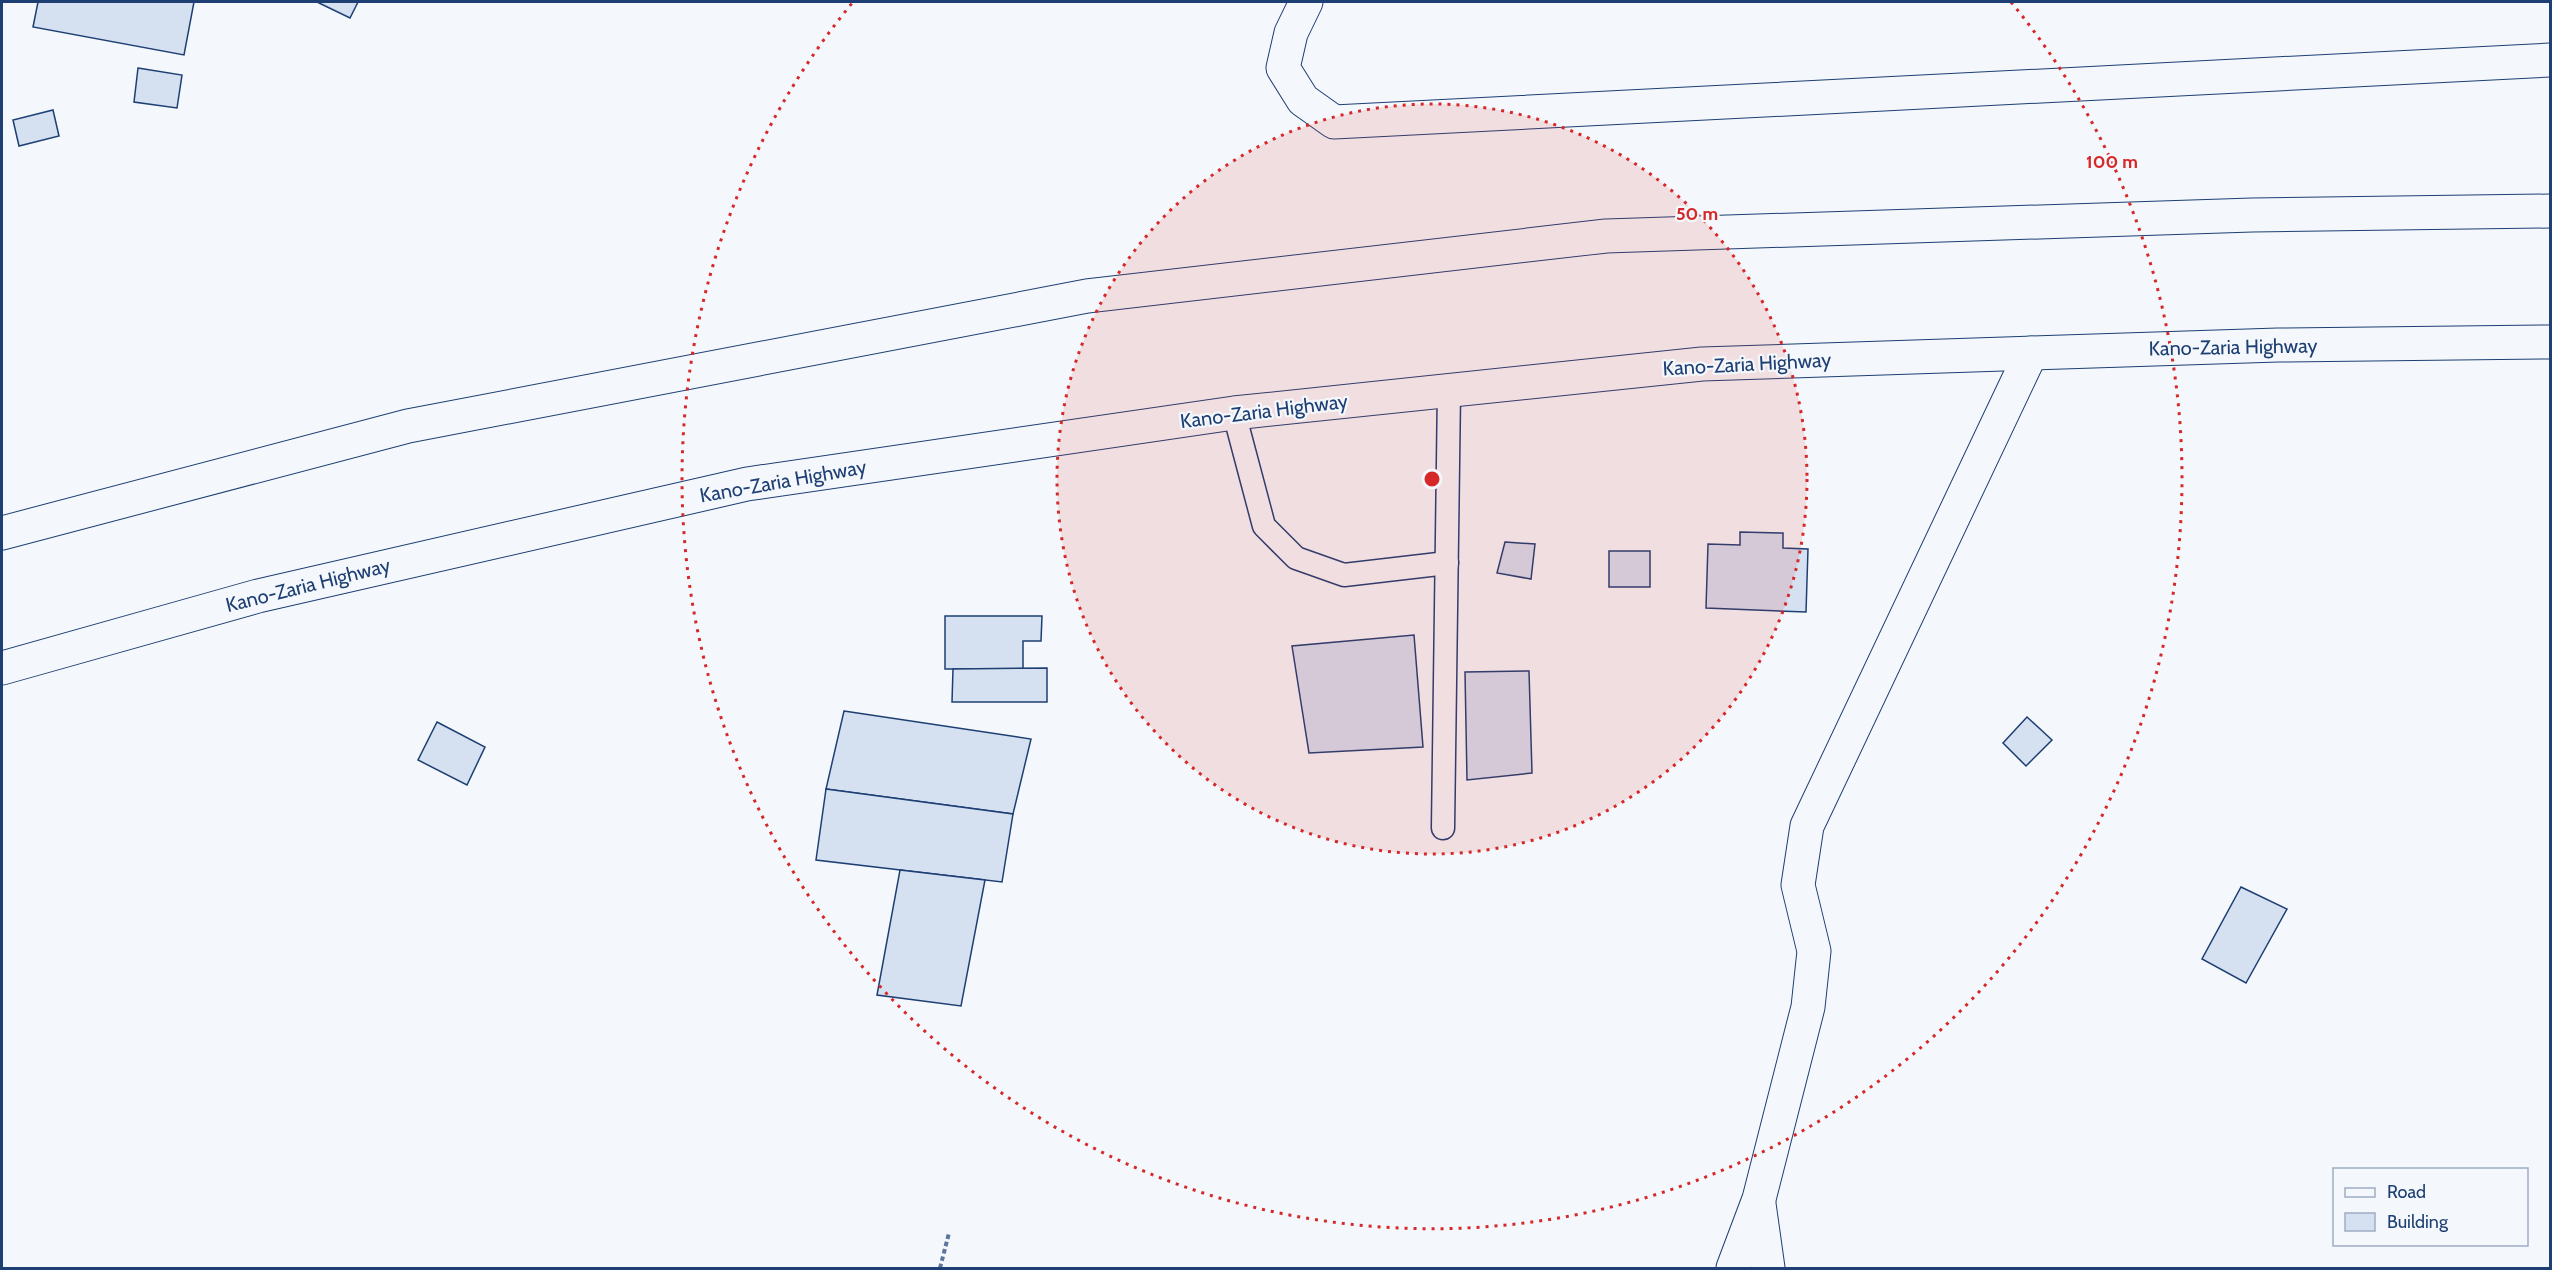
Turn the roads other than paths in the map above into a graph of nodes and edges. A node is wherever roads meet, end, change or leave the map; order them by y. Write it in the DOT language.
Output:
graph roads {
  1 [pos="1306,2"];
  2 [pos="2550,60"];
  3 [pos="2550,211"];
  4 [pos="2550,342"];
  5 [pos="2031,353"];
  6 [pos="1449,390"];
  7 [pos="1234,413"];
  8 [pos="2,533"];
  9 [pos="1447,563"];
  10 [pos="2,668"];
  11 [pos="1443,828"];
  12 [pos="1759,1199"];
  13 [pos="1733,1269"];
  14 [pos="1768,1269"];
  1 -- 2 [label="main road"];
  3 -- 8 [label="main road"];
  4 -- 5 [label="main road, Kano-Zaria Highway"];
  5 -- 6 [label="main road, Kano-Zaria Highway"];
  5 -- 12 [label="main road"];
  6 -- 7 [label="main road, Kano-Zaria Highway"];
  6 -- 9 [label="lane"];
  7 -- 9 [label="lane"];
  7 -- 10 [label="main road, Kano-Zaria Highway"];
  9 -- 11 [label="lane"];
  12 -- 13 [label="main road"];
  12 -- 14 [label="main road"];
}
